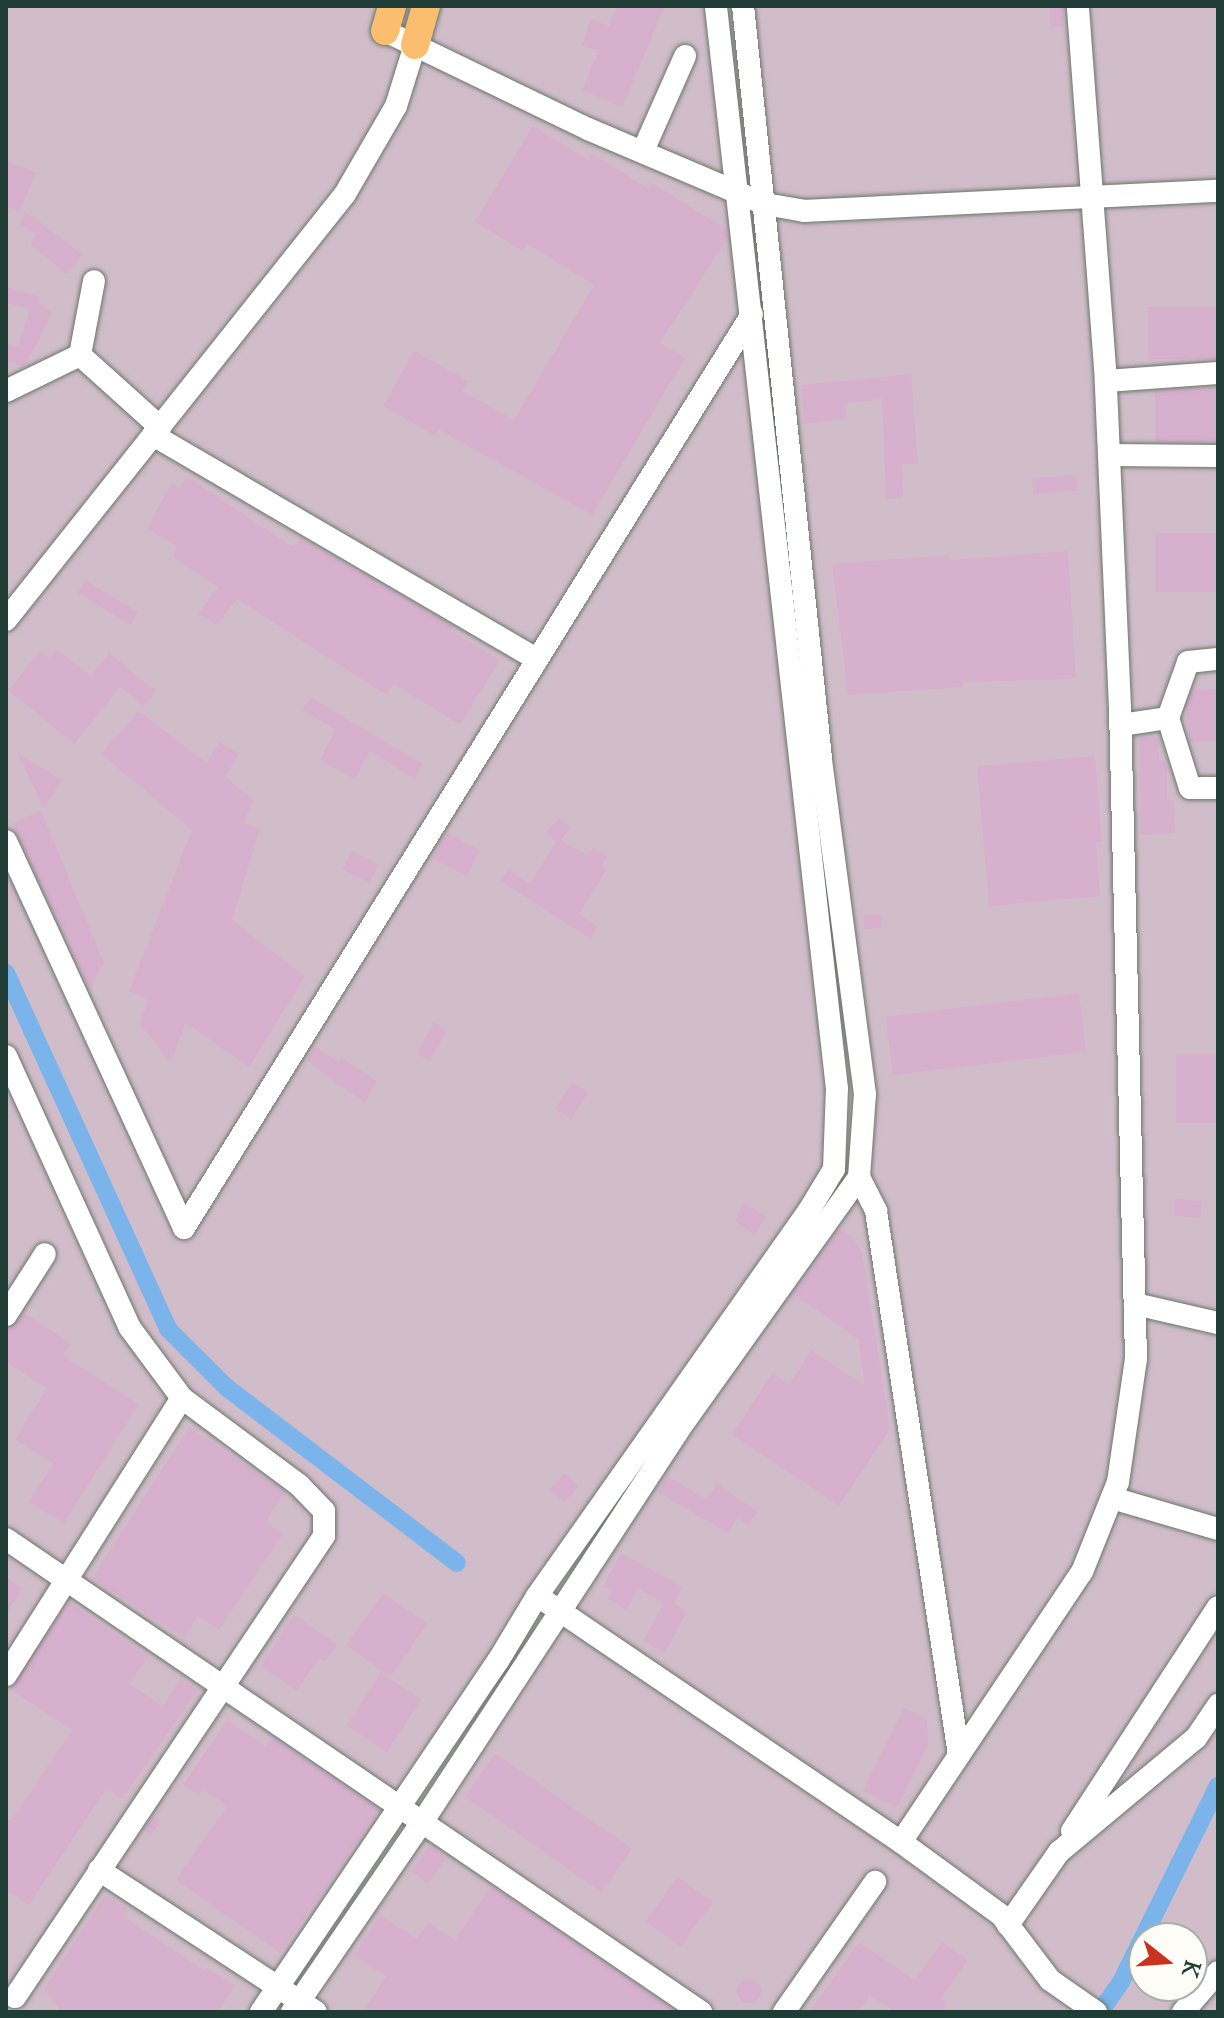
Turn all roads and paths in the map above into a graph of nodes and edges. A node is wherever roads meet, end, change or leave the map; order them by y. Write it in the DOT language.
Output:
graph roads {
  1 [pos="426,6"];
  2 [pos="716,6"];
  3 [pos="743,6"];
  4 [pos="1078,6"];
  5 [pos="389,18"];
  6 [pos="415,45"];
  7 [pos="685,56"];
  8 [pos="643,151"];
  9 [pos="1218,191"];
  10 [pos="737,192"];
  11 [pos="1090,197"];
  12 [pos="765,204"];
  13 [pos="94,281"];
  14 [pos="775,295"];
  15 [pos="748,317"];
  16 [pos="80,355"];
  17 [pos="1218,373"];
  18 [pos="1106,381"];
  19 [pos="6,391"];
  20 [pos="156,431"];
  21 [pos="1109,455"];
  22 [pos="1218,456"];
  23 [pos="6,620"];
  24 [pos="537,659"];
  25 [pos="1218,659"];
  26 [pos="1168,718"];
  27 [pos="1121,725"];
  28 [pos="1218,788"];
  29 [pos="6,841"];
  30 [pos="6,1056"];
  31 [pos="859,1177"];
  32 [pos="45,1254"];
  33 [pos="1135,1304"];
  34 [pos="6,1315"];
  35 [pos="1218,1323"];
  36 [pos="182,1398"];
  37 [pos="1112,1498"];
  38 [pos="1218,1529"];
  39 [pos="6,1539"];
  40 [pos="65,1580"];
  41 [pos="537,1596"];
  42 [pos="1218,1607"];
  43 [pos="560,1610"];
  44 [pos="6,1675"];
  45 [pos="222,1689"];
  46 [pos="1218,1705"];
  47 [pos="959,1755"];
  48 [pos="402,1806"];
  49 [pos="423,1821"];
  50 [pos="901,1842"];
  51 [pos="1059,1852"];
  52 [pos="99,1870"];
  53 [pos="875,1882"];
  54 [pos="1008,1925"];
  55 [pos="1218,1972"];
  56 [pos="278,1987"];
  57 [pos="15,1997"];
  58 [pos="302,2008"];
  59 [pos="261,2012"];
  60 [pos="701,2012"];
  61 [pos="784,2012"];
  62 [pos="1096,2012"];
  63 [pos="1183,2012"];
  1 -- 6 [label="main road"];
  2 -- 10 [label="street"];
  3 -- 12 [label="street"];
  4 -- 11 [label="street"];
  5 -- 6 [label="street"];
  6 -- 8 [label="street"];
  6 -- 20 [label="street"];
  7 -- 8 [label="street"];
  8 -- 10 [label="street"];
  9 -- 11 [label="street"];
  10 -- 12 [label="street"];
  10 -- 15 [label="street"];
  11 -- 12 [label="street"];
  11 -- 18 [label="street"];
  12 -- 14 [label="street"];
  13 -- 16 [label="street"];
  14 -- 15 [label="street"];
  14 -- 31 [label="street"];
  15 -- 24 [label="street"];
  15 -- 41 [label="street"];
  16 -- 19 [label="street"];
  16 -- 20 [label="street"];
  17 -- 18 [label="street"];
  18 -- 21 [label="street"];
  20 -- 23 [label="street"];
  20 -- 24 [label="street"];
  21 -- 22 [label="street"];
  21 -- 27 [label="street"];
  24 -- 29 [label="street"];
  25 -- 26 [label="street"];
  26 -- 27 [label="street"];
  26 -- 28 [label="street"];
  27 -- 33 [label="street"];
  30 -- 36 [label="street"];
  31 -- 43 [label="street"];
  31 -- 47 [label="street"];
  32 -- 34 [label="street"];
  33 -- 35 [label="street"];
  33 -- 37 [label="street"];
  36 -- 40 [label="street"];
  36 -- 45 [label="street"];
  37 -- 38 [label="street"];
  37 -- 47 [label="street"];
  39 -- 40 [label="street"];
  40 -- 44 [label="street"];
  40 -- 45 [label="street"];
  41 -- 43 [label="street"];
  41 -- 48 [label="street"];
  42 -- 51 [label="street"];
  43 -- 49 [label="street"];
  43 -- 50 [label="street"];
  45 -- 48 [label="street"];
  45 -- 52 [label="street"];
  46 -- 51 [label="street"];
  47 -- 50 [label="street"];
  48 -- 49 [label="street"];
  48 -- 56 [label="street"];
  49 -- 58 [label="street"];
  49 -- 60 [label="street"];
  50 -- 54 [label="street"];
  51 -- 54 [label="street"];
  52 -- 56 [label="street"];
  52 -- 57 [label="street"];
  53 -- 61 [label="street"];
  54 -- 62 [label="street"];
  55 -- 63 [label="street"];
  56 -- 58 [label="street"];
  56 -- 59 [label="street"];
}
